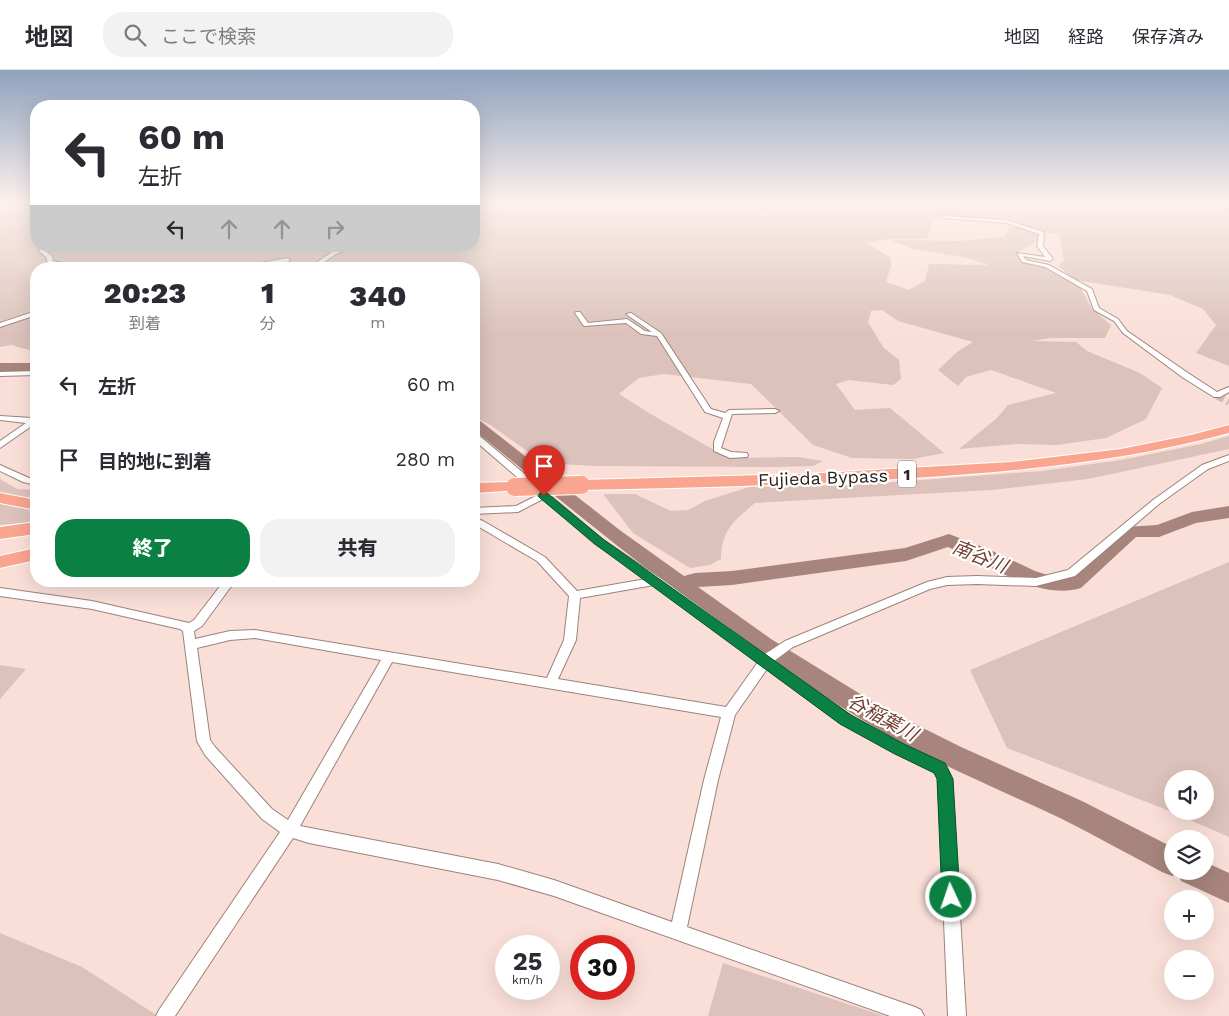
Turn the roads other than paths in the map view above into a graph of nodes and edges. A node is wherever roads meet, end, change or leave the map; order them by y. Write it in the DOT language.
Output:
graph roads {
  1 [pos="1040,246"];
  2 [pos="44,252"];
  3 [pos="337,252"];
  4 [pos="50,262"];
  5 [pos="275,262"];
  6 [pos="287,262"];
  7 [pos="321,262"];
  8 [pos="578,313"];
  9 [pos="629,314"];
  10 [pos="30,315"];
  11 [pos="0,325"];
  12 [pos="658,334"];
  13 [pos="30,373"];
  14 [pos="0,374"];
  15 [pos="1229,389"];
  16 [pos="775,411"];
  17 [pos="728,416"];
  18 [pos="0,418"];
  19 [pos="30,420"];
  20 [pos="30,424"];
  21 [pos="1229,429"];
  22 [pos="480,441"];
  23 [pos="0,445"];
  24 [pos="744,456"];
  25 [pos="1229,458"];
  26 [pos="0,468"];
  27 [pos="480,480"];
  28 [pos="30,481"];
  29 [pos="514,483"];
  30 [pos="480,487"];
  31 [pos="544,496"];
  32 [pos="0,498"];
  33 [pos="30,503"];
  34 [pos="480,511"];
  35 [pos="480,523"];
  36 [pos="30,529"];
  37 [pos="0,533"];
  38 [pos="30,555"];
  39 [pos="0,562"];
  40 [pos="656,581"];
  41 [pos="225,587"];
  42 [pos="0,592"];
  43 [pos="575,595"];
  44 [pos="188,629"];
  45 [pos="190,645"];
  46 [pos="389,656"];
  47 [pos="767,660"];
  48 [pos="550,684"];
  49 [pos="730,713"];
  50 [pos="290,830"];
  51 [pos="678,932"];
  52 [pos="165,1016"];
  53 [pos="915,1016"];
  54 [pos="957,1016"];
  1 -- 15 [label="street"];
  2 -- 4 [label="street"];
  3 -- 7 [label="street"];
  5 -- 6 [label="street"];
  8 -- 12 [label="street"];
  9 -- 12 [label="street"];
  10 -- 11 [label="street"];
  12 -- 17 [label="street"];
  13 -- 14 [label="street"];
  16 -- 17 [label="street"];
  17 -- 24 [label="street"];
  18 -- 19 [label="street"];
  20 -- 23 [label="street"];
  21 -- 29 [label="highway, Fujieda Bypass / 1, bridge"];
  22 -- 31 [label="street"];
  25 -- 47 [label="street"];
  26 -- 28 [label="street"];
  27 -- 29 [label="highway, 1"];
  29 -- 30 [label="highway, 1"];
  31 -- 34 [label="street"];
  31 -- 40 [label="street"];
  32 -- 33 [label="highway"];
  35 -- 43 [label="street"];
  36 -- 37 [label="highway"];
  38 -- 39 [label="highway"];
  40 -- 43 [label="street"];
  40 -- 47 [label="street"];
  41 -- 44 [label="street"];
  42 -- 44 [label="street"];
  43 -- 48 [label="street"];
  44 -- 45 [label="street"];
  45 -- 46 [label="street"];
  45 -- 50 [label="street"];
  46 -- 48 [label="street"];
  46 -- 50 [label="street"];
  47 -- 49 [label="street"];
  47 -- 54 [label="street"];
  48 -- 49 [label="street"];
  49 -- 51 [label="street"];
  50 -- 51 [label="street"];
  50 -- 52 [label="street"];
  51 -- 53 [label="street"];
}
